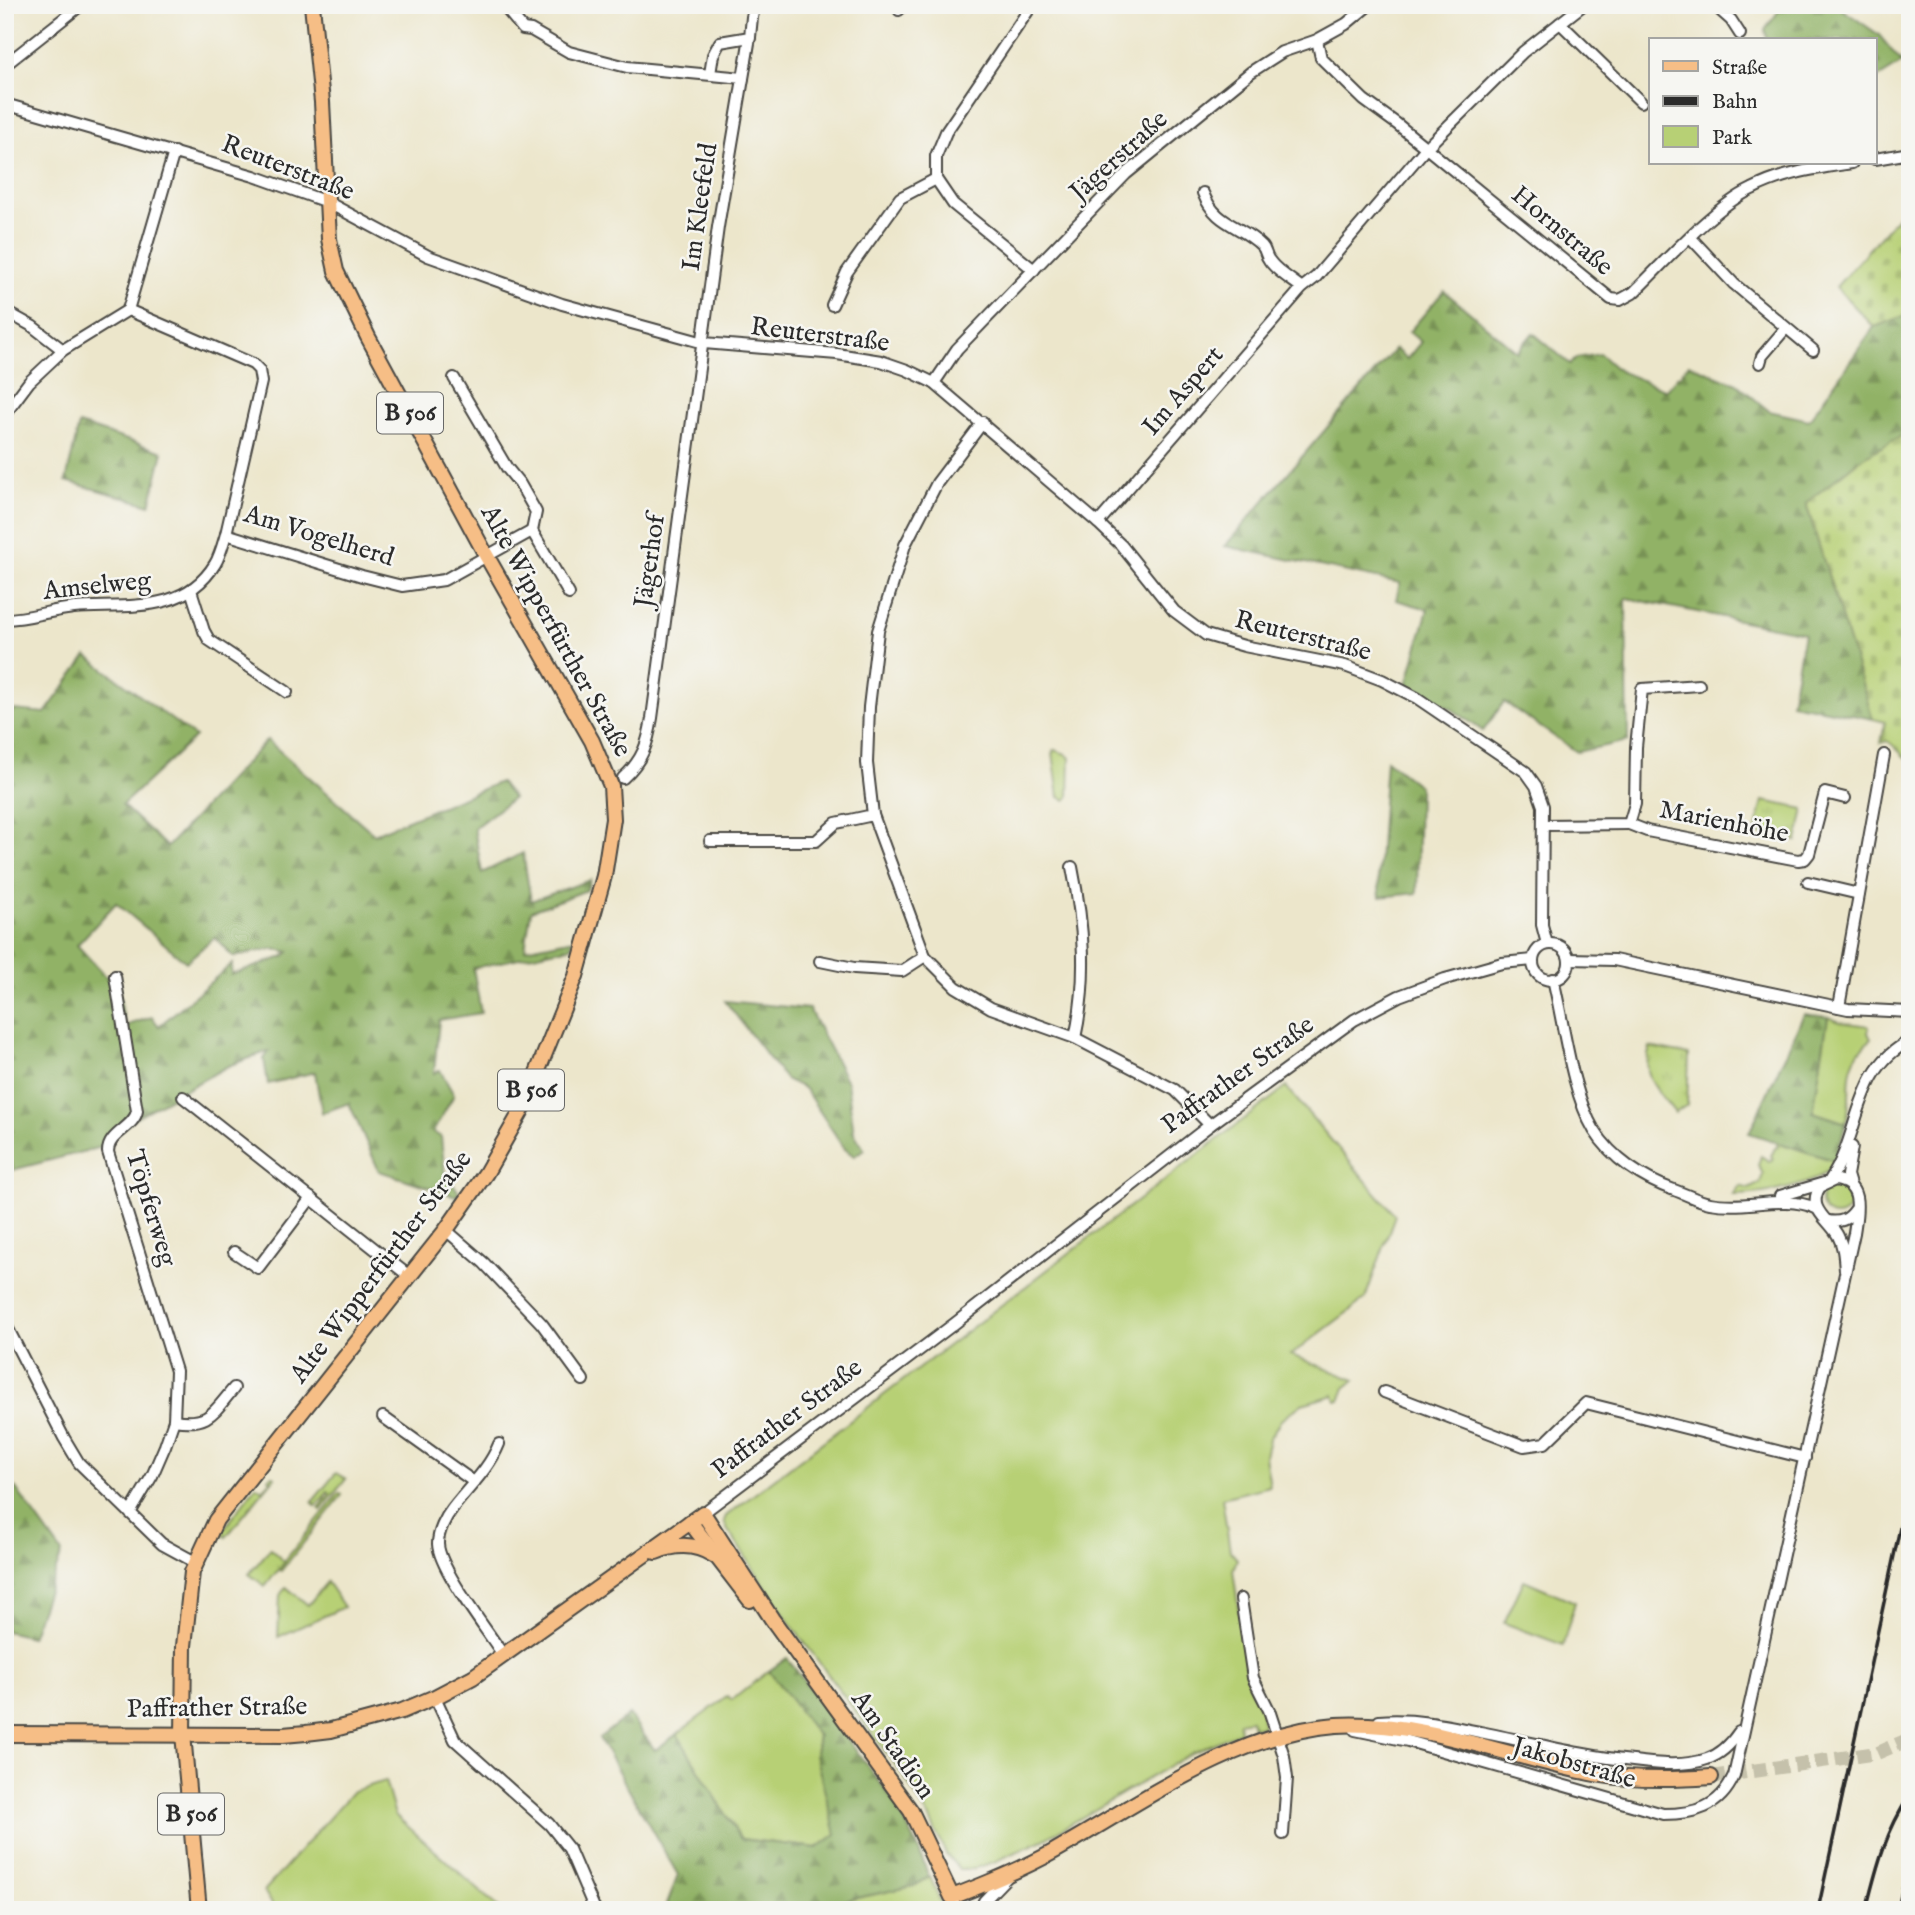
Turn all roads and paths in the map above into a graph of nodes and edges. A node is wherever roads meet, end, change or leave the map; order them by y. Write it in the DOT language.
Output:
graph roads {
  1 [pos="81,5"];
  2 [pos="312,5"];
  3 [pos="503,5"];
  4 [pos="755,5"];
  5 [pos="1032,5"];
  6 [pos="1370,5"];
  7 [pos="1583,5"];
  8 [pos="1714,5"];
  9 [pos="1560,23"];
  10 [pos="1740,34"];
  11 [pos="750,37"];
  12 [pos="1317,40"];
  13 [pos="5,65"];
  14 [pos="710,74"];
  15 [pos="743,78"];
  16 [pos="1642,102"];
  17 [pos="5,104"];
  18 [pos="1426,148"];
  19 [pos="174,152"];
  20 [pos="1910,153"];
  21 [pos="1876,159"];
  22 [pos="1839,164"];
  23 [pos="1799,167"];
  24 [pos="936,179"];
  25 [pos="1203,192"];
  26 [pos="327,202"];
  27 [pos="1691,238"];
  28 [pos="1034,270"];
  29 [pos="1302,288"];
  30 [pos="832,305"];
  31 [pos="128,310"];
  32 [pos="5,311"];
  33 [pos="1786,328"];
  34 [pos="704,343"];
  35 [pos="63,350"];
  36 [pos="1813,350"];
  37 [pos="1760,363"];
  38 [pos="454,378"];
  39 [pos="934,383"];
  40 [pos="5,414"];
  41 [pos="983,422"];
  42 [pos="1098,523"];
  43 [pos="532,531"];
  44 [pos="226,534"];
  45 [pos="486,555"];
  46 [pos="191,590"];
  47 [pos="569,594"];
  48 [pos="5,620"];
  49 [pos="1699,685"];
  50 [pos="287,692"];
  51 [pos="1884,755"];
  52 [pos="623,778"];
  53 [pos="1845,798"];
  54 [pos="873,815"];
  55 [pos="1629,824"];
  56 [pos="1543,825"];
  57 [pos="710,841"];
  58 [pos="1072,867"];
  59 [pos="1808,882"];
  60 [pos="1859,894"];
  61 [pos="1547,944"];
  62 [pos="925,956"];
  63 [pos="1569,959"];
  64 [pos="1533,960"];
  65 [pos="820,961"];
  66 [pos="115,976"];
  67 [pos="1553,979"];
  68 [pos="1839,1007"];
  69 [pos="1910,1012"];
  70 [pos="1075,1038"];
  71 [pos="1910,1041"];
  72 [pos="183,1097"];
  73 [pos="1855,1123"];
  74 [pos="1210,1125"];
  75 [pos="1827,1182"];
  76 [pos="1850,1185"];
  77 [pos="311,1198"];
  78 [pos="1756,1203"];
  79 [pos="1816,1208"];
  80 [pos="1855,1210"];
  81 [pos="1828,1221"];
  82 [pos="446,1230"];
  83 [pos="234,1252"];
  84 [pos="1845,1270"];
  85 [pos="409,1276"];
  86 [pos="5,1323"];
  87 [pos="583,1380"];
  88 [pos="234,1388"];
  89 [pos="1384,1392"];
  90 [pos="383,1417"];
  91 [pos="174,1420"];
  92 [pos="499,1444"];
  93 [pos="1805,1458"];
  94 [pos="474,1482"];
  95 [pos="130,1513"];
  96 [pos="703,1513"];
  97 [pos="690,1522"];
  98 [pos="645,1556"];
  99 [pos="720,1560"];
  100 [pos="195,1562"];
  101 [pos="1241,1599"];
  102 [pos="772,1619"];
  103 [pos="503,1655"];
  104 [pos="435,1697"];
  105 [pos="1744,1723"];
  106 [pos="1335,1725"];
  107 [pos="5,1734"];
  108 [pos="183,1734"];
  109 [pos="1278,1737"];
  110 [pos="1711,1777"];
  111 [pos="1283,1834"];
  112 [pos="1009,1875"];
  113 [pos="1910,1888"];
  114 [pos="954,1903"];
  115 [pos="199,1910"];
  116 [pos="595,1910"];
  117 [pos="980,1910"];
  118 [pos="1905,1910"];
  1 -- 13 [label="street"];
  2 -- 26 [label="main road, Alte Wipperfürther Straße / B 506"];
  3 -- 14 [label="street"];
  4 -- 11 [label="street, Im Kleefeld"];
  5 -- 24 [label="street"];
  6 -- 12 [label="street, Jägerstraße"];
  7 -- 9 [label="street, Im Aspert"];
  8 -- 10 [label="street"];
  9 -- 16 [label="street"];
  9 -- 18 [label="street, Im Aspert"];
  11 -- 14 [label="street"];
  11 -- 15 [label="street, Im Kleefeld"];
  12 -- 18 [label="street, Hornstraße"];
  12 -- 28 [label="street, Jägerstraße"];
  14 -- 15 [label="street"];
  15 -- 34 [label="street, Im Kleefeld"];
  17 -- 19 [label="street, Reuterstraße"];
  18 -- 27 [label="street, Hornstraße"];
  18 -- 29 [label="street, Im Aspert"];
  19 -- 26 [label="street, Reuterstraße"];
  19 -- 31 [label="street"];
  20 -- 21 [label="street"];
  22 -- 23 [label="street, Hornstraße"];
  23 -- 27 [label="street, Hornstraße"];
  24 -- 28 [label="street"];
  24 -- 30 [label="street"];
  25 -- 29 [label="street"];
  26 -- 34 [label="street, Reuterstraße"];
  26 -- 45 [label="main road, Alte Wipperfürther Straße / B 506"];
  27 -- 33 [label="street"];
  28 -- 39 [label="street, Jägerstraße"];
  29 -- 42 [label="street, Im Aspert"];
  31 -- 35 [label="street"];
  31 -- 44 [label="street, Am Vogelherd"];
  32 -- 35 [label="street"];
  33 -- 36 [label="street"];
  33 -- 37 [label="street"];
  34 -- 39 [label="street, Reuterstraße"];
  34 -- 52 [label="street, Jägerhof"];
  35 -- 40 [label="street"];
  38 -- 43 [label="street"];
  39 -- 41 [label="street, Reuterstraße"];
  41 -- 42 [label="street, Reuterstraße"];
  41 -- 54 [label="street"];
  42 -- 56 [label="street, Reuterstraße"];
  43 -- 45 [label="street, Am Vogelherd"];
  43 -- 47 [label="street"];
  44 -- 45 [label="street, Am Vogelherd"];
  44 -- 46 [label="street, Amselweg"];
  45 -- 82 [label="main road, Alte Wipperfürther Straße / B 506"];
  46 -- 48 [label="street, Amselweg"];
  46 -- 50 [label="street, Amselweg"];
  49 -- 55 [label="street, Marienhöhe"];
  51 -- 60 [label="street"];
  53 -- 55 [label="street, Marienhöhe"];
  54 -- 57 [label="street"];
  54 -- 62 [label="street"];
  55 -- 56 [label="street, Marienhöhe"];
  56 -- 61 [label="street, Reuterstraße"];
  58 -- 70 [label="street"];
  59 -- 60 [label="street"];
  60 -- 68 [label="street"];
  61 -- 63 [label="street"];
  61 -- 64 [label="street"];
  62 -- 65 [label="street"];
  62 -- 70 [label="street"];
  63 -- 67 [label="street"];
  63 -- 68 [label="street"];
  64 -- 67 [label="street"];
  64 -- 74 [label="street, Paffrather Straße"];
  66 -- 91 [label="street, Töpferweg"];
  67 -- 78 [label="street"];
  68 -- 69 [label="street"];
  70 -- 74 [label="street"];
  71 -- 73 [label="street, Jakobstraße"];
  72 -- 77 [label="street"];
  73 -- 75 [label="street, Jakobstraße"];
  73 -- 76 [label="street, Jakobstraße"];
  74 -- 96 [label="street, Paffrather Straße"];
  75 -- 76 [label="street"];
  75 -- 78 [label="street"];
  75 -- 79 [label="street, Jakobstraße"];
  76 -- 80 [label="street, Jakobstraße"];
  77 -- 83 [label="street"];
  77 -- 85 [label="street"];
  78 -- 79 [label="street"];
  79 -- 81 [label="street, Jakobstraße"];
  80 -- 81 [label="street"];
  80 -- 84 [label="street, Jakobstraße"];
  81 -- 84 [label="street, Jakobstraße"];
  82 -- 85 [label="main road, Alte Wipperfürther Straße / B 506"];
  82 -- 87 [label="street"];
  84 -- 93 [label="street, Jakobstraße"];
  85 -- 100 [label="main road, Alte Wipperfürther Straße / B 506"];
  86 -- 95 [label="street"];
  88 -- 91 [label="street"];
  89 -- 93 [label="street"];
  90 -- 94 [label="street"];
  91 -- 95 [label="street, Töpferweg"];
  92 -- 94 [label="street"];
  93 -- 105 [label="street, Jakobstraße"];
  94 -- 103 [label="street"];
  95 -- 100 [label="street"];
  96 -- 97 [label="main road, Paffrather Straße"];
  96 -- 102 [label="main road, Am Stadion"];
  97 -- 98 [label="main road, Paffrather Straße"];
  97 -- 99 [label="main road, Am Stadion"];
  98 -- 99 [label="main road"];
  98 -- 103 [label="main road, Paffrather Straße"];
  99 -- 102 [label="main road, Am Stadion"];
  100 -- 108 [label="main road, Alte Wipperfürther Straße / B 506"];
  101 -- 109 [label="street"];
  102 -- 114 [label="main road, Am Stadion"];
  103 -- 104 [label="main road, Paffrather Straße"];
  104 -- 108 [label="main road, Paffrather Straße"];
  104 -- 116 [label="street"];
  105 -- 106 [label="street, Jakobstraße"];
  105 -- 106 [label="street, Jakobstraße"];
  106 -- 109 [label="main road, Jakobstraße"];
  106 -- 110 [label="main road"];
  107 -- 108 [label="main road, Paffrather Straße"];
  108 -- 115 [label="main road, B 506"];
  109 -- 111 [label="street"];
  109 -- 112 [label="main road, Jakobstraße"];
  112 -- 114 [label="main road, Jakobstraße"];
  112 -- 117 [label="street"];
  113 -- 118 [label="main road"];
}
